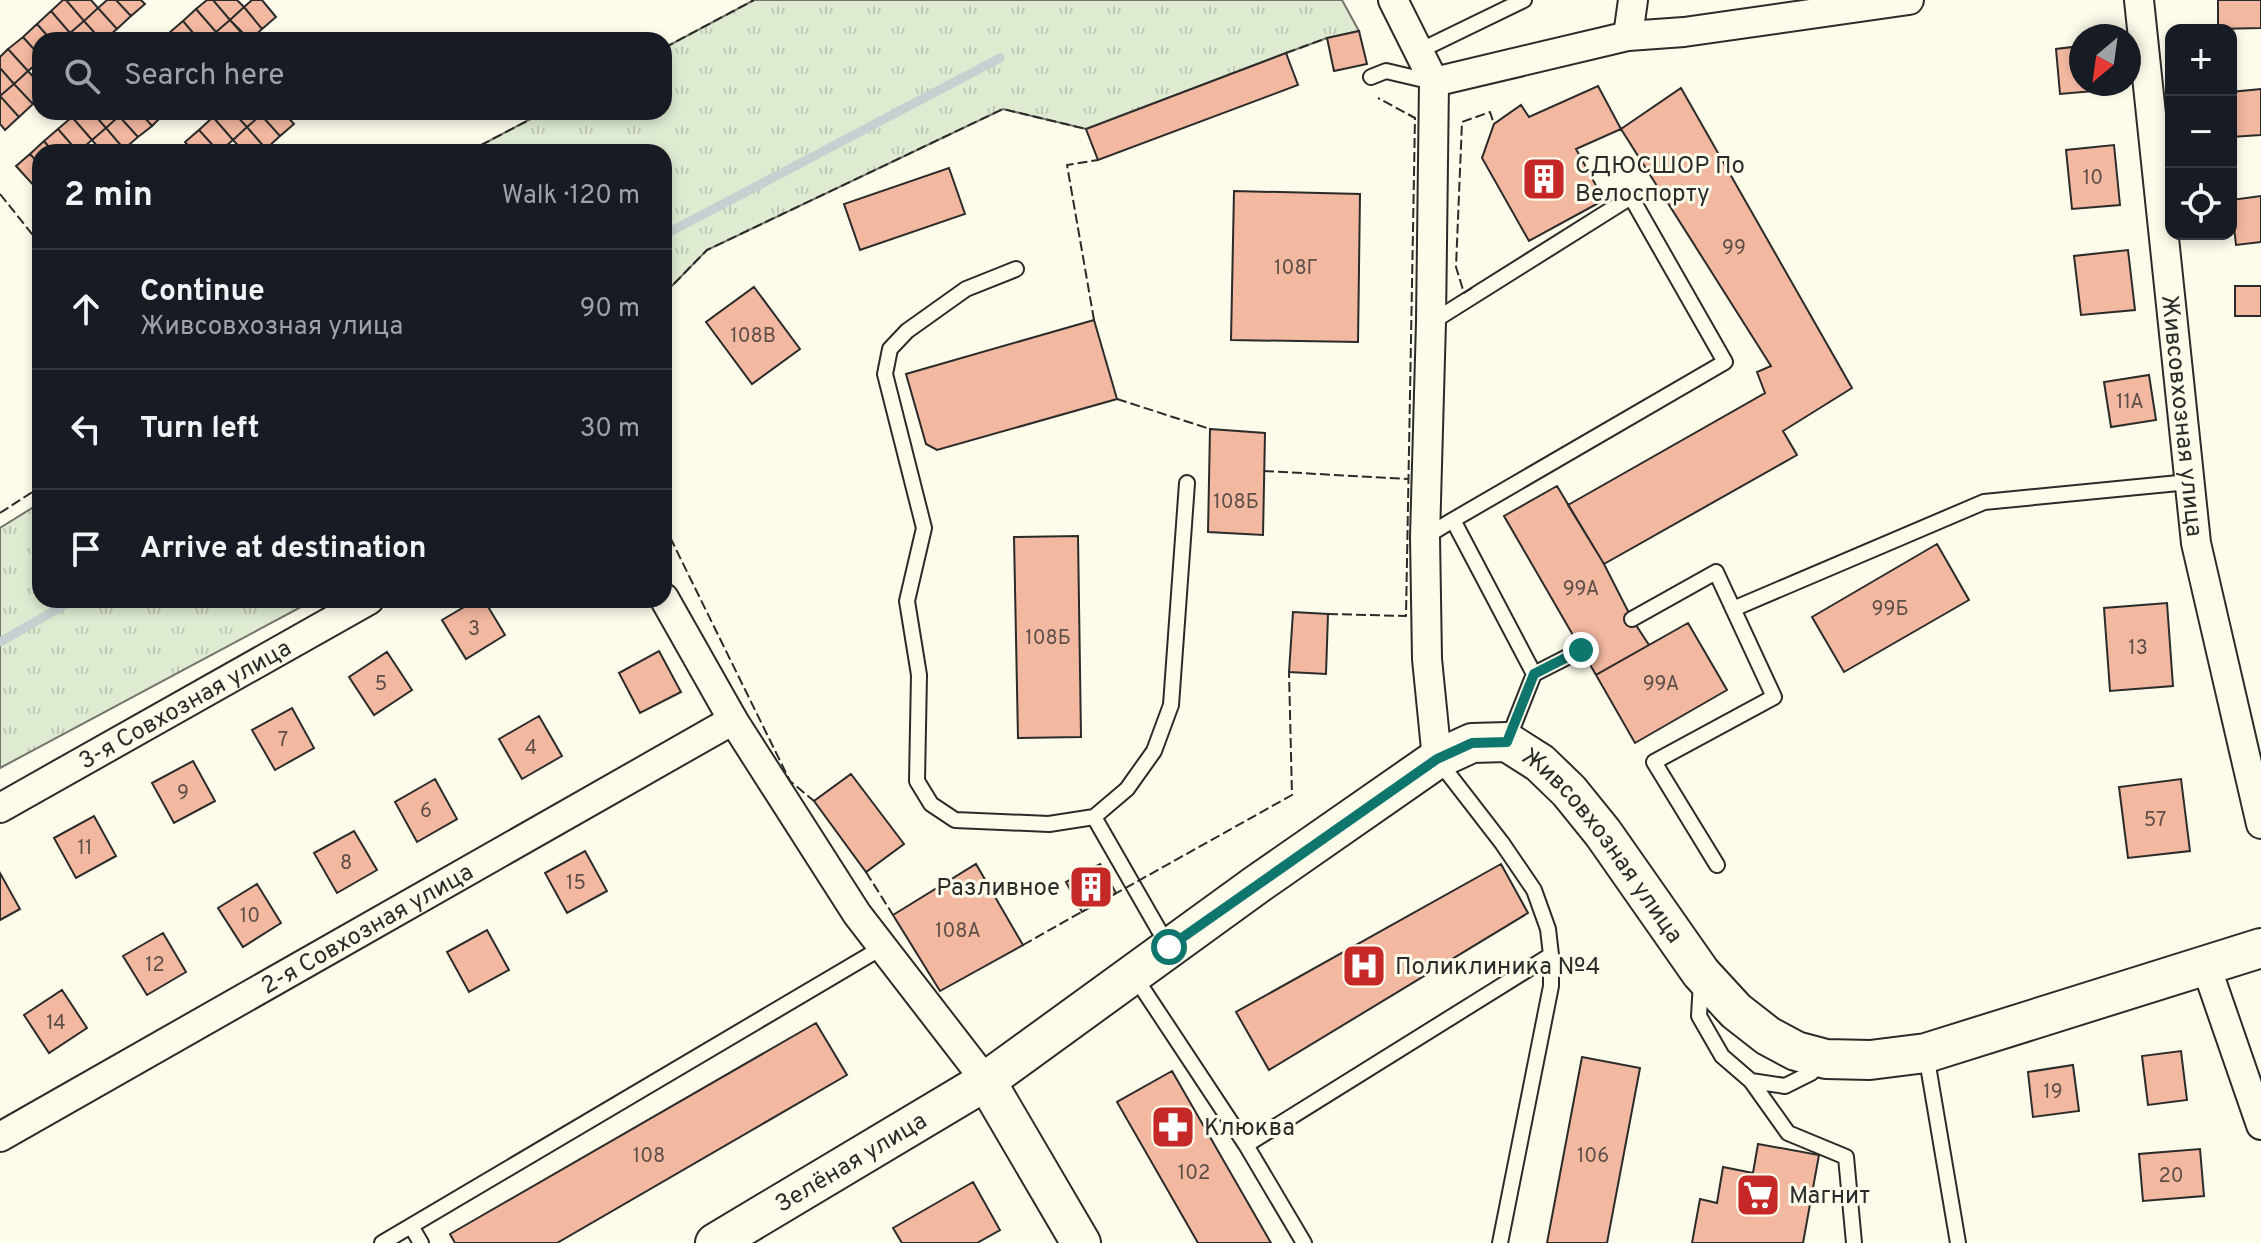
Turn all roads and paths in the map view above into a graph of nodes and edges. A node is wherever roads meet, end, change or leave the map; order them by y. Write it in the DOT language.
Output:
graph roads {
  1 [pos="1393,0"];
  2 [pos="1524,0"];
  3 [pos="1633,0"];
  4 [pos="1909,0"];
  5 [pos="2139,0"];
  6 [pos="1628,36"];
  7 [pos="1419,51"];
  8 [pos="1371,77"];
  9 [pos="1434,82"];
  10 [pos="1016,269"];
  11 [pos="1431,322"];
  12 [pos="2189,482"];
  13 [pos="1187,483"];
  14 [pos="1453,520"];
  15 [pos="1425,537"];
  16 [pos="355,608"];
  17 [pos="670,608"];
  18 [pos="1733,609"];
  19 [pos="1632,619"];
  20 [pos="1581,650"];
  21 [pos="1534,674"];
  22 [pos="733,720"];
  23 [pos="1507,742"];
  24 [pos="1437,759"];
  25 [pos="0,808"];
  26 [pos="1094,817"];
  27 [pos="2261,824"];
  28 [pos="1717,865"];
  29 [pos="883,947"];
  30 [pos="1169,947"];
  31 [pos="2261,948"];
  32 [pos="1551,955"];
  33 [pos="2206,966"];
  34 [pos="1133,973"];
  35 [pos="1701,973"];
  36 [pos="1926,1053"];
  37 [pos="1826,1059"];
  38 [pos="986,1081"];
  39 [pos="1751,1081"];
  40 [pos="2261,1125"];
  41 [pos="0,1137"];
  42 [pos="1246,1145"];
  43 [pos="411,1226"];
  44 [pos="382,1243"];
  45 [pos="421,1243"];
  46 [pos="715,1243"];
  47 [pos="1081,1243"];
  48 [pos="1304,1243"];
  49 [pos="1500,1243"];
  50 [pos="1854,1243"];
  51 [pos="1958,1243"];
  1 -- 7 [label="street"];
  2 -- 7 [label="lane"];
  3 -- 6 [label="street"];
  4 -- 6 [label="street"];
  5 -- 12 [label="street, Живсовхозная улица"];
  6 -- 9 [label="street"];
  7 -- 9 [label="street"];
  8 -- 9 [label="lane"];
  9 -- 11 [label="street"];
  10 -- 26 [label="lane"];
  11 -- 14 [label="lane"];
  11 -- 15 [label="street"];
  12 -- 18 [label="lane"];
  12 -- 27 [label="street, Живсовхозная улица"];
  13 -- 26 [label="lane"];
  14 -- 15 [label="lane"];
  14 -- 21 [label="lane"];
  15 -- 24 [label="street"];
  16 -- 25 [label="street, 3-я Совхозная улица"];
  17 -- 22 [label="street"];
  18 -- 19 [label="lane"];
  18 -- 28 [label="lane"];
  20 -- 21 [label="lane"];
  21 -- 23 [label="lane"];
  22 -- 29 [label="street"];
  22 -- 41 [label="street, 2-я Совхозная улица"];
  23 -- 24 [label="street, Живсовхозная улица"];
  23 -- 35 [label="street, Живсовхозная улица"];
  24 -- 30 [label="street, Живсовхозная улица"];
  24 -- 32 [label="lane"];
  26 -- 30 [label="lane"];
  29 -- 38 [label="street"];
  29 -- 43 [label="lane"];
  30 -- 34 [label="street, Живсовхозная улица"];
  31 -- 33 [label="street, Живсовхозная улица"];
  32 -- 42 [label="lane"];
  32 -- 49 [label="lane"];
  33 -- 36 [label="street, Живсовхозная улица"];
  33 -- 40 [label="street"];
  34 -- 38 [label="street, Живсовхозная улица"];
  34 -- 42 [label="lane"];
  35 -- 37 [label="street, Живсовхозная улица"];
  35 -- 39 [label="lane"];
  36 -- 37 [label="street, Живсовхозная улица"];
  36 -- 51 [label="lane"];
  37 -- 39 [label="lane"];
  38 -- 46 [label="street, Зелёная улица"];
  38 -- 47 [label="street"];
  39 -- 50 [label="lane"];
  42 -- 48 [label="lane"];
  43 -- 44 [label="lane"];
  43 -- 45 [label="lane"];
}
